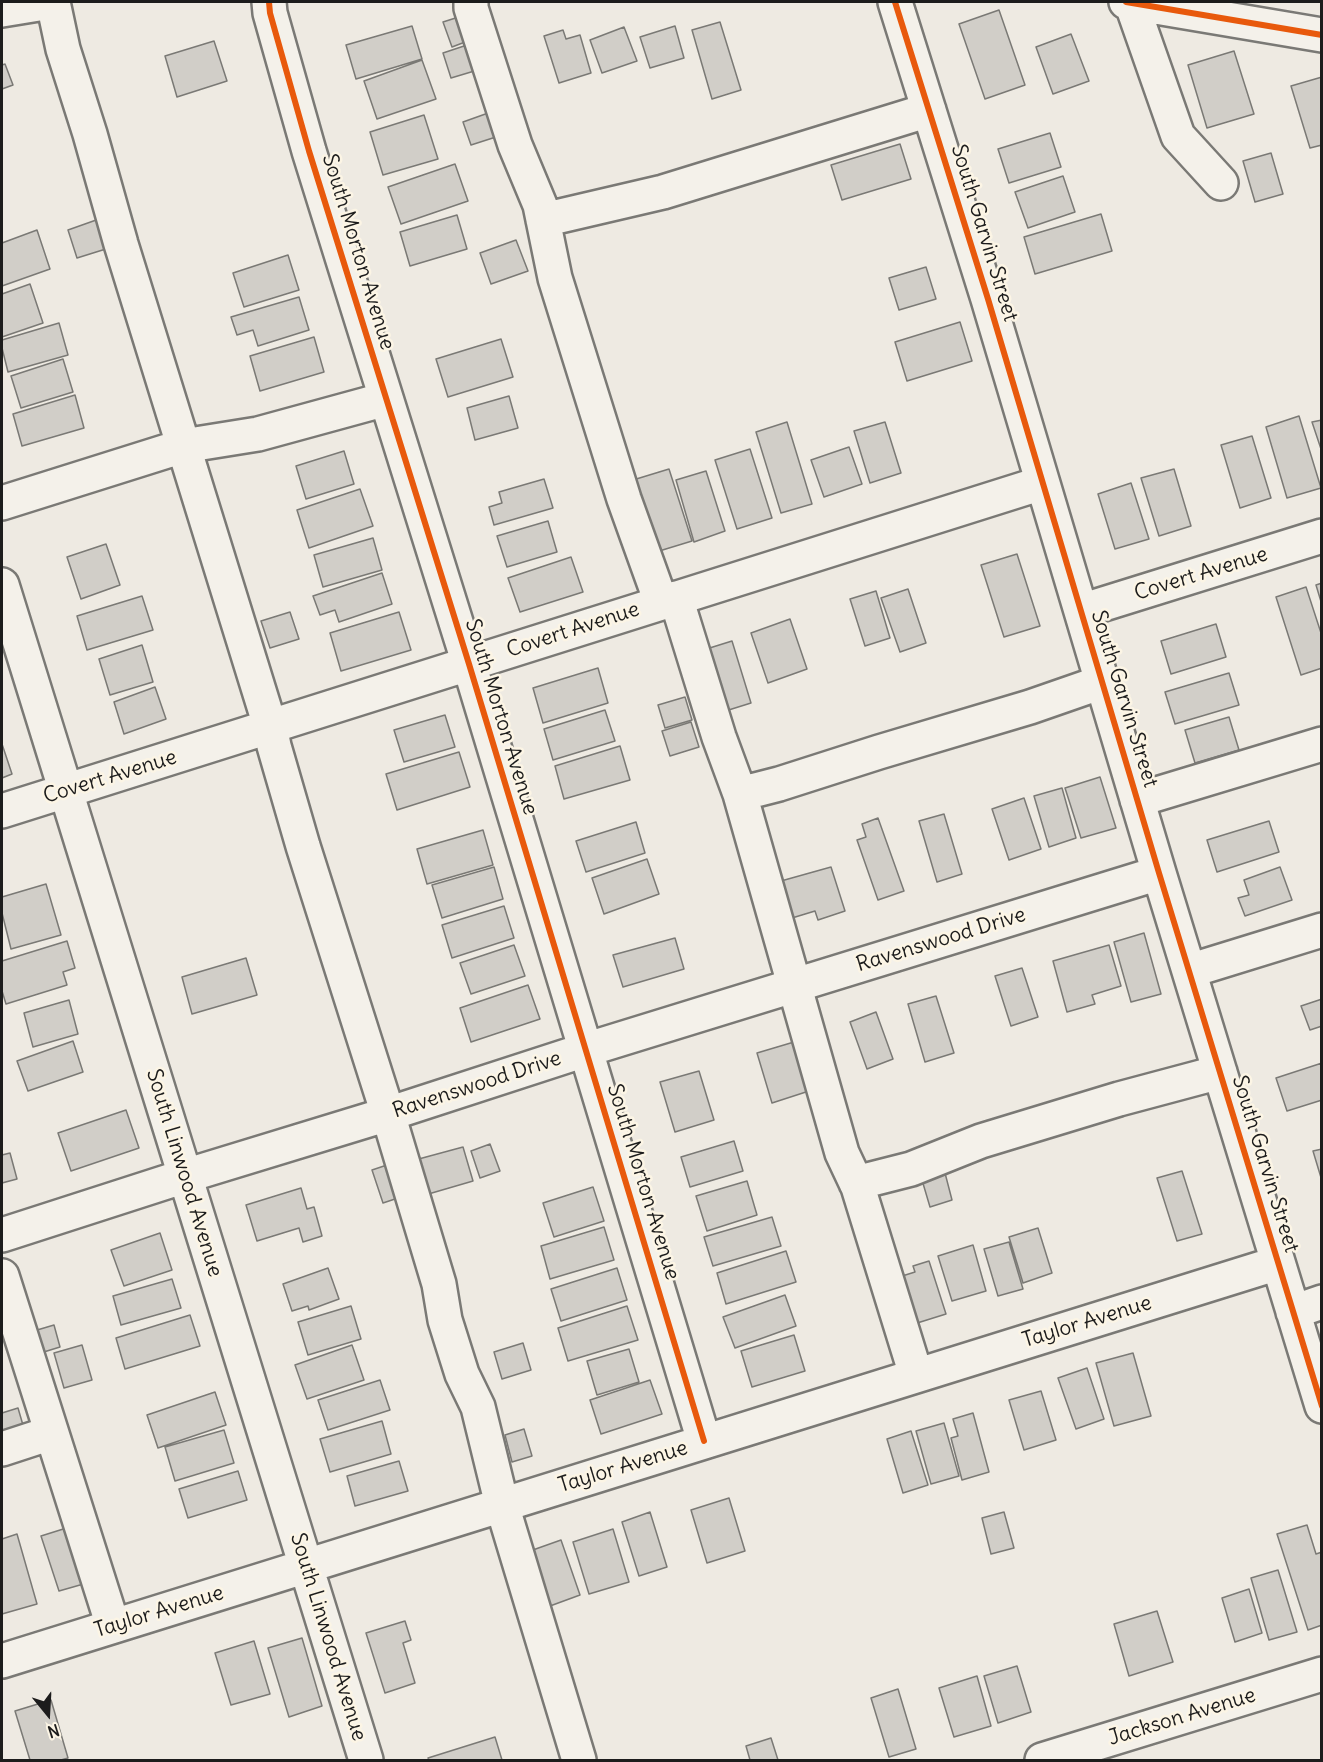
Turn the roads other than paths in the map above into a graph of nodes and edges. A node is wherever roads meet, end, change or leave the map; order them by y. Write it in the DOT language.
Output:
graph roads {
  1 [pos="52,2"];
  2 [pos="269,2"];
  3 [pos="471,2"];
  4 [pos="895,2"];
  5 [pos="1129,2"];
  6 [pos="2,10"];
  7 [pos="1322,35"];
  8 [pos="929,110"];
  9 [pos="1221,183"];
  10 [pos="543,220"];
  11 [pos="386,399"];
  12 [pos="183,446"];
  13 [pos="1042,483"];
  14 [pos="2,503"];
  15 [pos="1322,536"];
  16 [pos="2,585"];
  17 [pos="669,600"];
  18 [pos="1081,611"];
  19 [pos="469,664"];
  20 [pos="1102,682"];
  21 [pos="270,726"];
  22 [pos="1322,744"];
  23 [pos="64,791"];
  24 [pos="740,794"];
  25 [pos="1137,800"];
  26 [pos="2,811"];
  27 [pos="1159,873"];
  28 [pos="1322,930"];
  29 [pos="1190,970"];
  30 [pos="795,986"];
  31 [pos="585,1050"];
  32 [pos="1220,1072"];
  33 [pos="388,1114"];
  34 [pos="185,1176"];
  35 [pos="856,1183"];
  36 [pos="2,1235"];
  37 [pos="1278,1263"];
  38 [pos="2,1276"];
  39 [pos="1307,1307"];
  40 [pos="916,1375"];
  41 [pos="1322,1406"];
  42 [pos="51,1433"];
  43 [pos="704,1442"];
  44 [pos="2,1449"];
  45 [pos="502,1505"];
  46 [pos="306,1566"];
  47 [pos="113,1626"];
  48 [pos="2,1661"];
  49 [pos="1322,1674"];
  50 [pos="366,1761"];
  51 [pos="579,1761"];
  52 [pos="1042,1761"];
  1 -- 6 [label="street"];
  1 -- 12 [label="street"];
  2 -- 11 [label="street, South Morton Avenue"];
  3 -- 10 [label="street"];
  4 -- 8 [label="street, South Garvin Street"];
  5 -- 7 [label="street"];
  5 -- 9 [label="street"];
  8 -- 10 [label="street"];
  8 -- 13 [label="street, South Garvin Street"];
  10 -- 17 [label="street"];
  11 -- 12 [label="street"];
  11 -- 19 [label="street, South Morton Avenue"];
  12 -- 14 [label="street"];
  12 -- 21 [label="street"];
  13 -- 17 [label="street, Covert Avenue"];
  13 -- 18 [label="street, South Garvin Street"];
  15 -- 18 [label="street, Covert Avenue"];
  16 -- 23 [label="street, South Linwood Avenue"];
  17 -- 19 [label="street, Covert Avenue"];
  17 -- 24 [label="street"];
  18 -- 20 [label="street, South Garvin Street"];
  19 -- 21 [label="street, Covert Avenue"];
  19 -- 31 [label="street, South Morton Avenue"];
  20 -- 24 [label="street"];
  20 -- 25 [label="street, South Garvin Street"];
  21 -- 23 [label="street, Covert Avenue"];
  21 -- 33 [label="street"];
  22 -- 25 [label="street"];
  23 -- 26 [label="street, Covert Avenue"];
  23 -- 34 [label="street, South Linwood Avenue"];
  24 -- 30 [label="street"];
  25 -- 27 [label="street, South Garvin Street"];
  27 -- 29 [label="street, South Garvin Street"];
  27 -- 30 [label="street, Ravenswood Drive"];
  28 -- 29 [label="street"];
  29 -- 32 [label="street, South Garvin Street"];
  30 -- 31 [label="street, Ravenswood Drive"];
  30 -- 35 [label="street"];
  31 -- 33 [label="street, Ravenswood Drive"];
  31 -- 43 [label="street, South Morton Avenue"];
  32 -- 35 [label="street"];
  32 -- 37 [label="street, South Garvin Street"];
  33 -- 34 [label="street, Ravenswood Drive"];
  33 -- 45 [label="street"];
  34 -- 36 [label="street, Ravenswood Drive"];
  34 -- 46 [label="street, South Linwood Avenue"];
  35 -- 40 [label="street"];
  37 -- 39 [label="street, South Garvin Street"];
  37 -- 40 [label="street, Taylor Avenue"];
  38 -- 42 [label="street"];
  39 -- 41 [label="street, South Garvin Street"];
  40 -- 43 [label="street, Taylor Avenue"];
  42 -- 44 [label="street"];
  42 -- 47 [label="street"];
  43 -- 45 [label="street, Taylor Avenue"];
  45 -- 46 [label="street, Taylor Avenue"];
  45 -- 51 [label="street"];
  46 -- 47 [label="street, Taylor Avenue"];
  46 -- 50 [label="street, South Linwood Avenue"];
  47 -- 48 [label="street, Taylor Avenue"];
  49 -- 52 [label="street, Jackson Avenue"];
}
